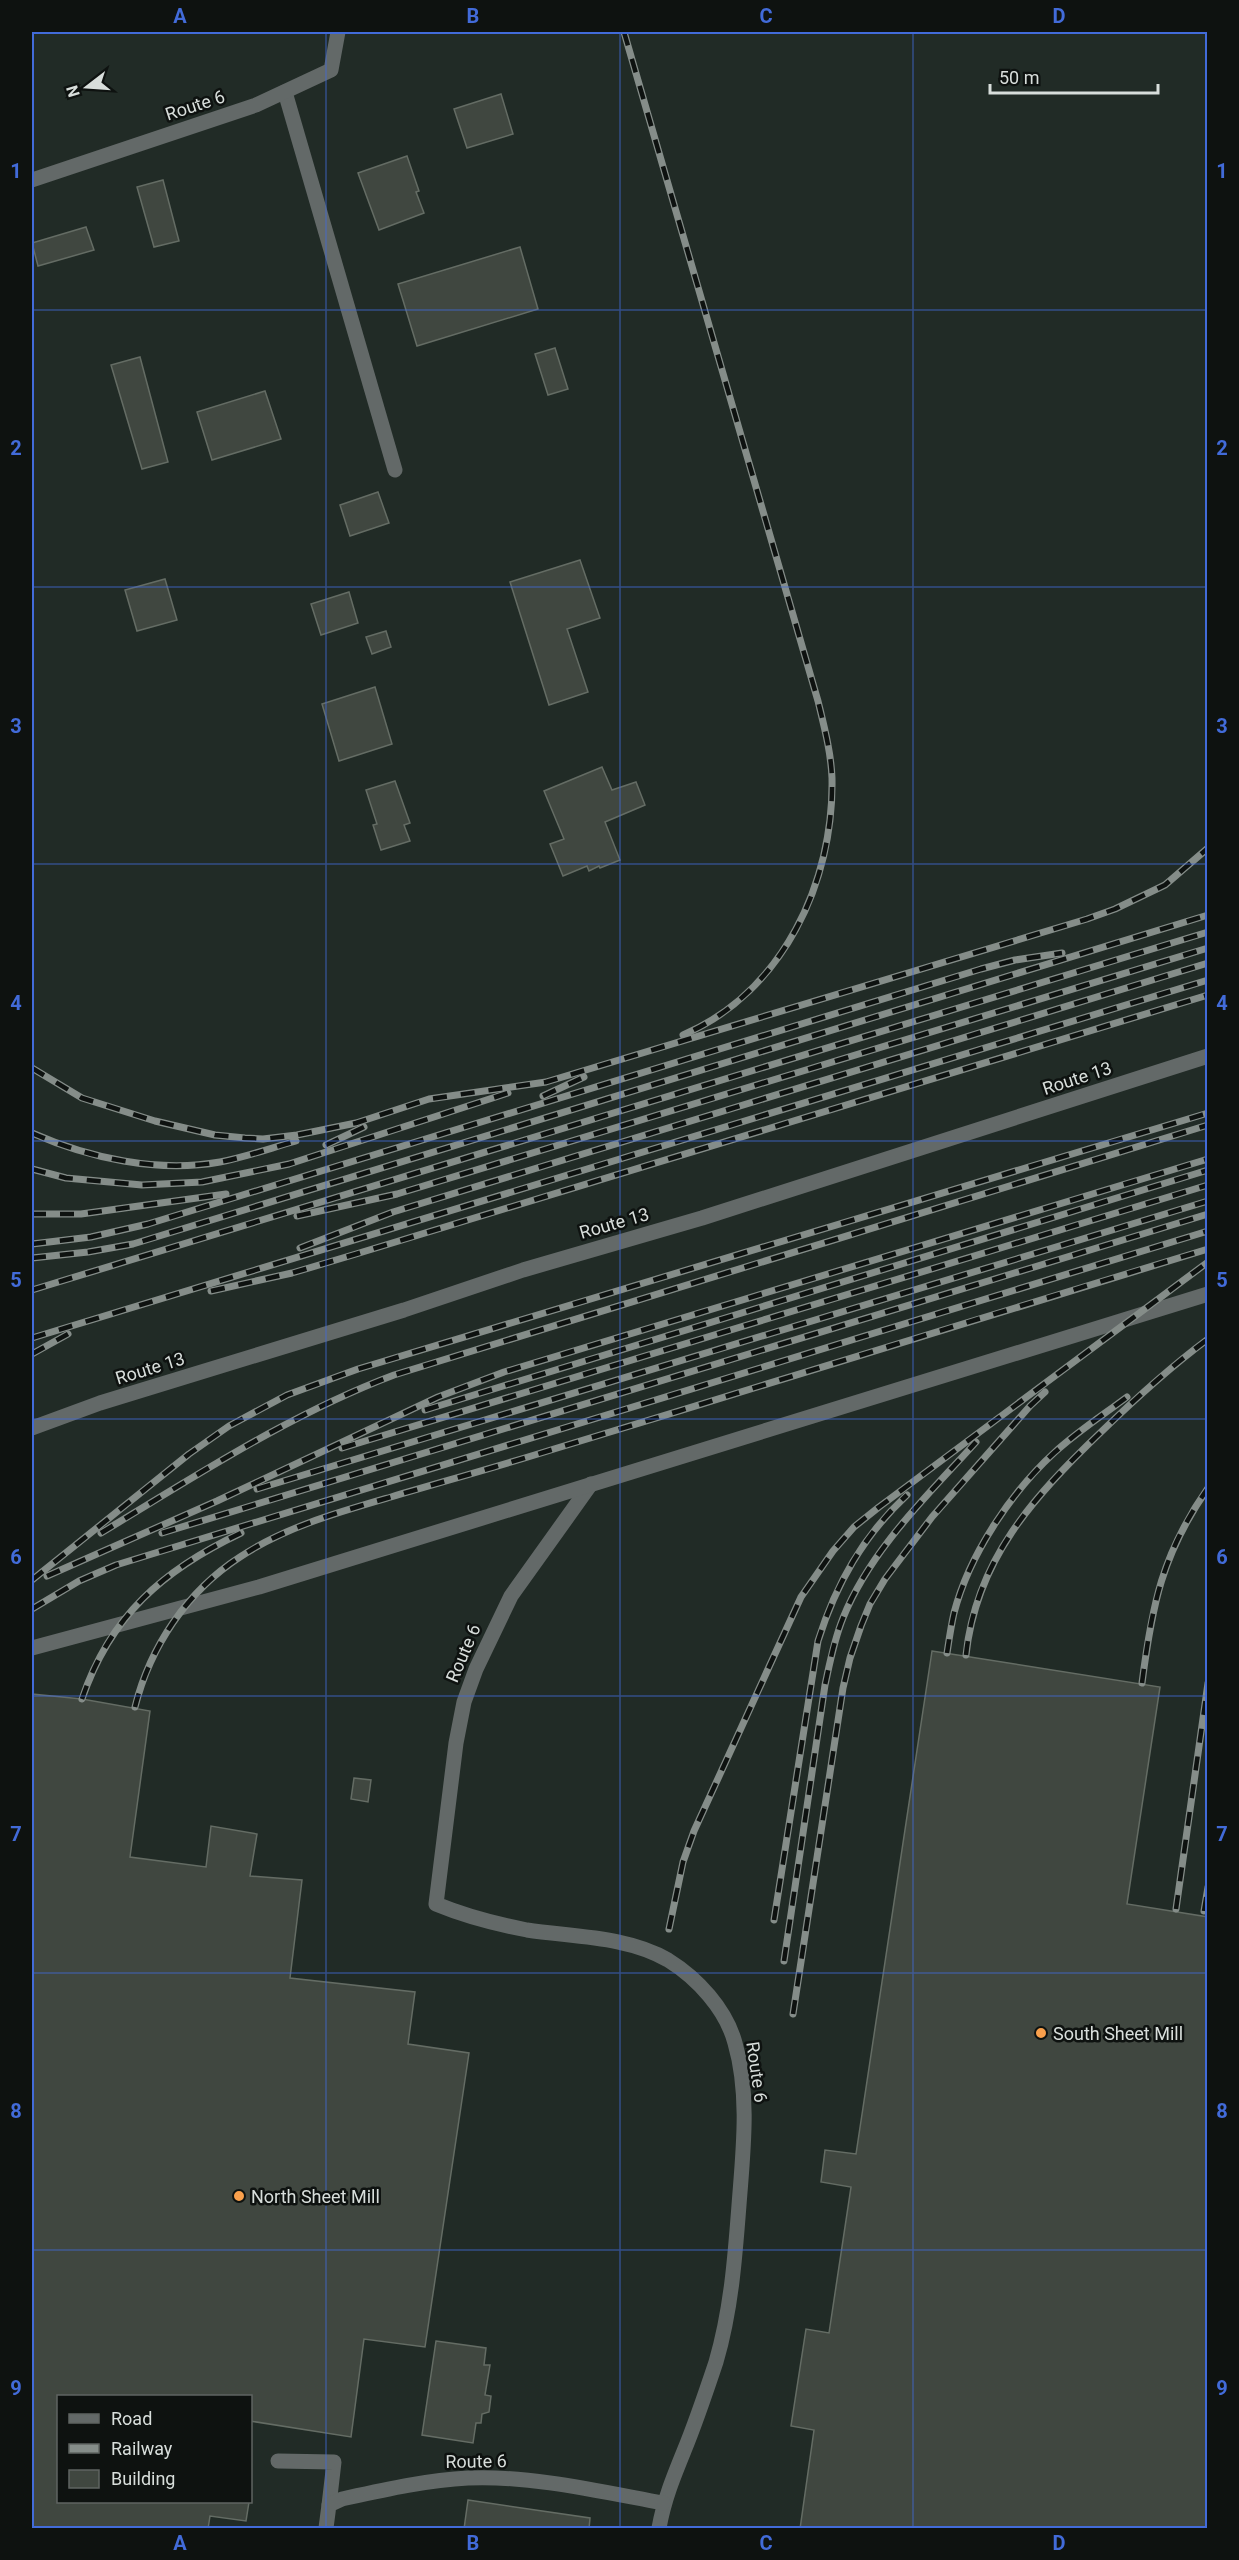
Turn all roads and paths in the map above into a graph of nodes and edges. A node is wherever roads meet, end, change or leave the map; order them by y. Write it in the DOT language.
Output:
graph roads {
  1 [pos="338,32"];
  2 [pos="285,92"];
  3 [pos="32,180"];
  4 [pos="395,470"];
  5 [pos="1208,1056"];
  6 [pos="1208,1294"];
  7 [pos="32,1428"];
  8 [pos="591,1484"];
  9 [pos="32,1648"];
  10 [pos="278,2461"];
  11 [pos="663,2504"];
  12 [pos="329,2505"];
  13 [pos="326,2529"];
  14 [pos="659,2529"];
  1 -- 2 [label="street, Route 6"];
  2 -- 3 [label="street, Route 6"];
  2 -- 4 [label="street"];
  5 -- 7 [label="street, Route 13"];
  6 -- 8 [label="street"];
  8 -- 9 [label="street"];
  8 -- 11 [label="street, Route 6"];
  10 -- 12 [label="street"];
  11 -- 12 [label="street, Route 6"];
  11 -- 14 [label="street"];
  12 -- 13 [label="street"];
}
